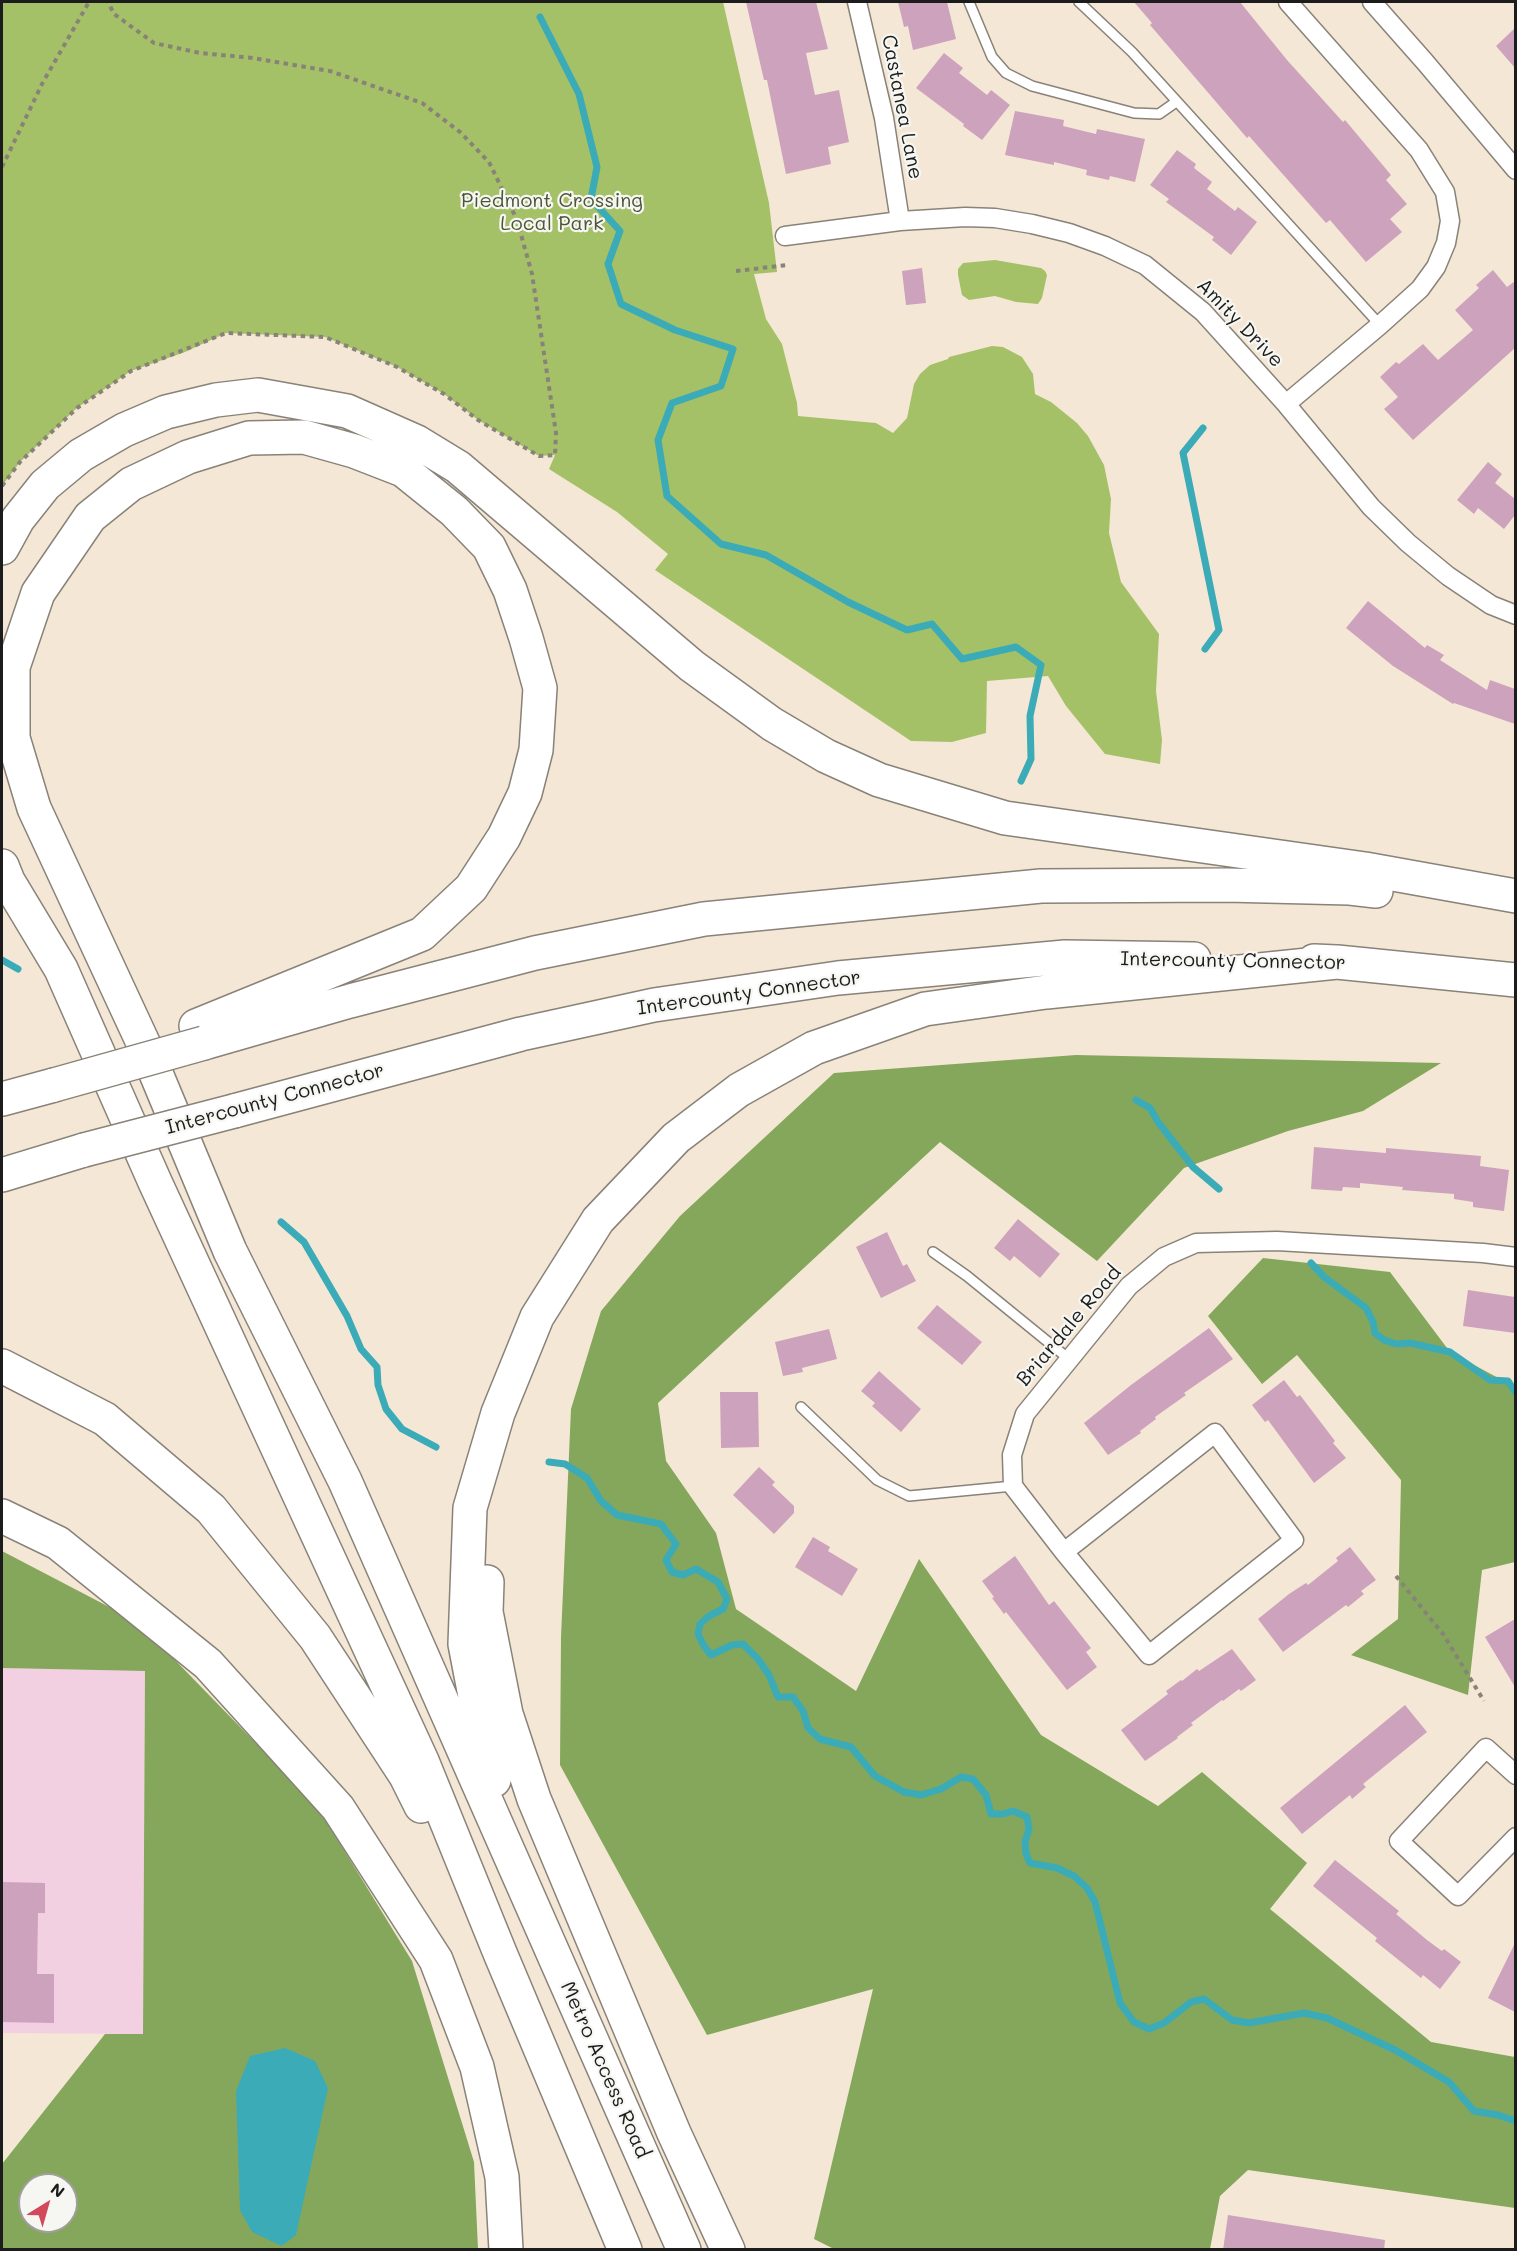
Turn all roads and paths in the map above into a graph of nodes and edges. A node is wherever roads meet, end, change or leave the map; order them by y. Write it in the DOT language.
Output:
graph roads {
  1 [pos="89,2"];
  2 [pos="108,2"];
  3 [pos="857,2"];
  4 [pos="969,2"];
  5 [pos="1079,2"];
  6 [pos="1288,2"];
  7 [pos="1372,2"];
  8 [pos="1176,102"];
  9 [pos="2,167"];
  10 [pos="1515,170"];
  11 [pos="900,221"];
  12 [pos="785,236"];
  13 [pos="787,265"];
  14 [pos="736,271"];
  15 [pos="1380,326"];
  16 [pos="1286,405"];
  17 [pos="556,433"];
  18 [pos="2,548"];
  19 [pos="1515,615"];
  20 [pos="2,866"];
  21 [pos="1515,896"];
  22 [pos="1515,904"];
  23 [pos="1336,962"];
  24 [pos="1515,980"];
  25 [pos="200,1034"];
  26 [pos="2,1099"];
  27 [pos="2,1175"];
  28 [pos="933,1252"];
  29 [pos="1515,1257"];
  30 [pos="1069,1359"];
  31 [pos="2,1366"];
  32 [pos="801,1407"];
  33 [pos="498,1413"];
  34 [pos="1013,1486"];
  35 [pos="2,1516"];
  36 [pos="1064,1552"];
  37 [pos="1396,1576"];
  38 [pos="1484,1701"];
  39 [pos="1515,1775"];
  40 [pos="1515,1837"];
  41 [pos="526,1892"];
  42 [pos="500,1953"];
  43 [pos="506,2250"];
  44 [pos="625,2250"];
  45 [pos="684,2250"];
  46 [pos="728,2250"];
  1 -- 9 [label="path"];
  2 -- 17 [label="path"];
  3 -- 11 [label="street, Castanea Lane"];
  4 -- 8 [label="lane"];
  5 -- 8 [label="lane"];
  6 -- 15 [label="street"];
  7 -- 10 [label="street"];
  8 -- 15 [label="lane"];
  11 -- 12 [label="street, Amity Drive"];
  11 -- 16 [label="street, Amity Drive"];
  13 -- 14 [label="path"];
  15 -- 16 [label="street"];
  16 -- 19 [label="street, Amity Drive"];
  18 -- 21 [label="highway"];
  20 -- 42 [label="highway"];
  22 -- 25 [label="highway"];
  23 -- 24 [label="highway, Intercounty Connector"];
  23 -- 27 [label="highway, Intercounty Connector, bridge"];
  23 -- 33 [label="highway"];
  25 -- 26 [label="highway, bridge"];
  25 -- 41 [label="highway"];
  28 -- 30 [label="lane"];
  29 -- 30 [label="street, Briardale Road"];
  30 -- 34 [label="street, Briardale Road"];
  31 -- 42 [label="highway"];
  32 -- 34 [label="lane"];
  33 -- 41 [label="highway"];
  33 -- 46 [label="highway"];
  34 -- 36 [label="street"];
  35 -- 43 [label="highway"];
  36 -- 36 [label="street"];
  37 -- 38 [label="path"];
  39 -- 40 [label="street"];
  41 -- 45 [label="highway, Metro Access Road"];
  42 -- 44 [label="highway"];
}
